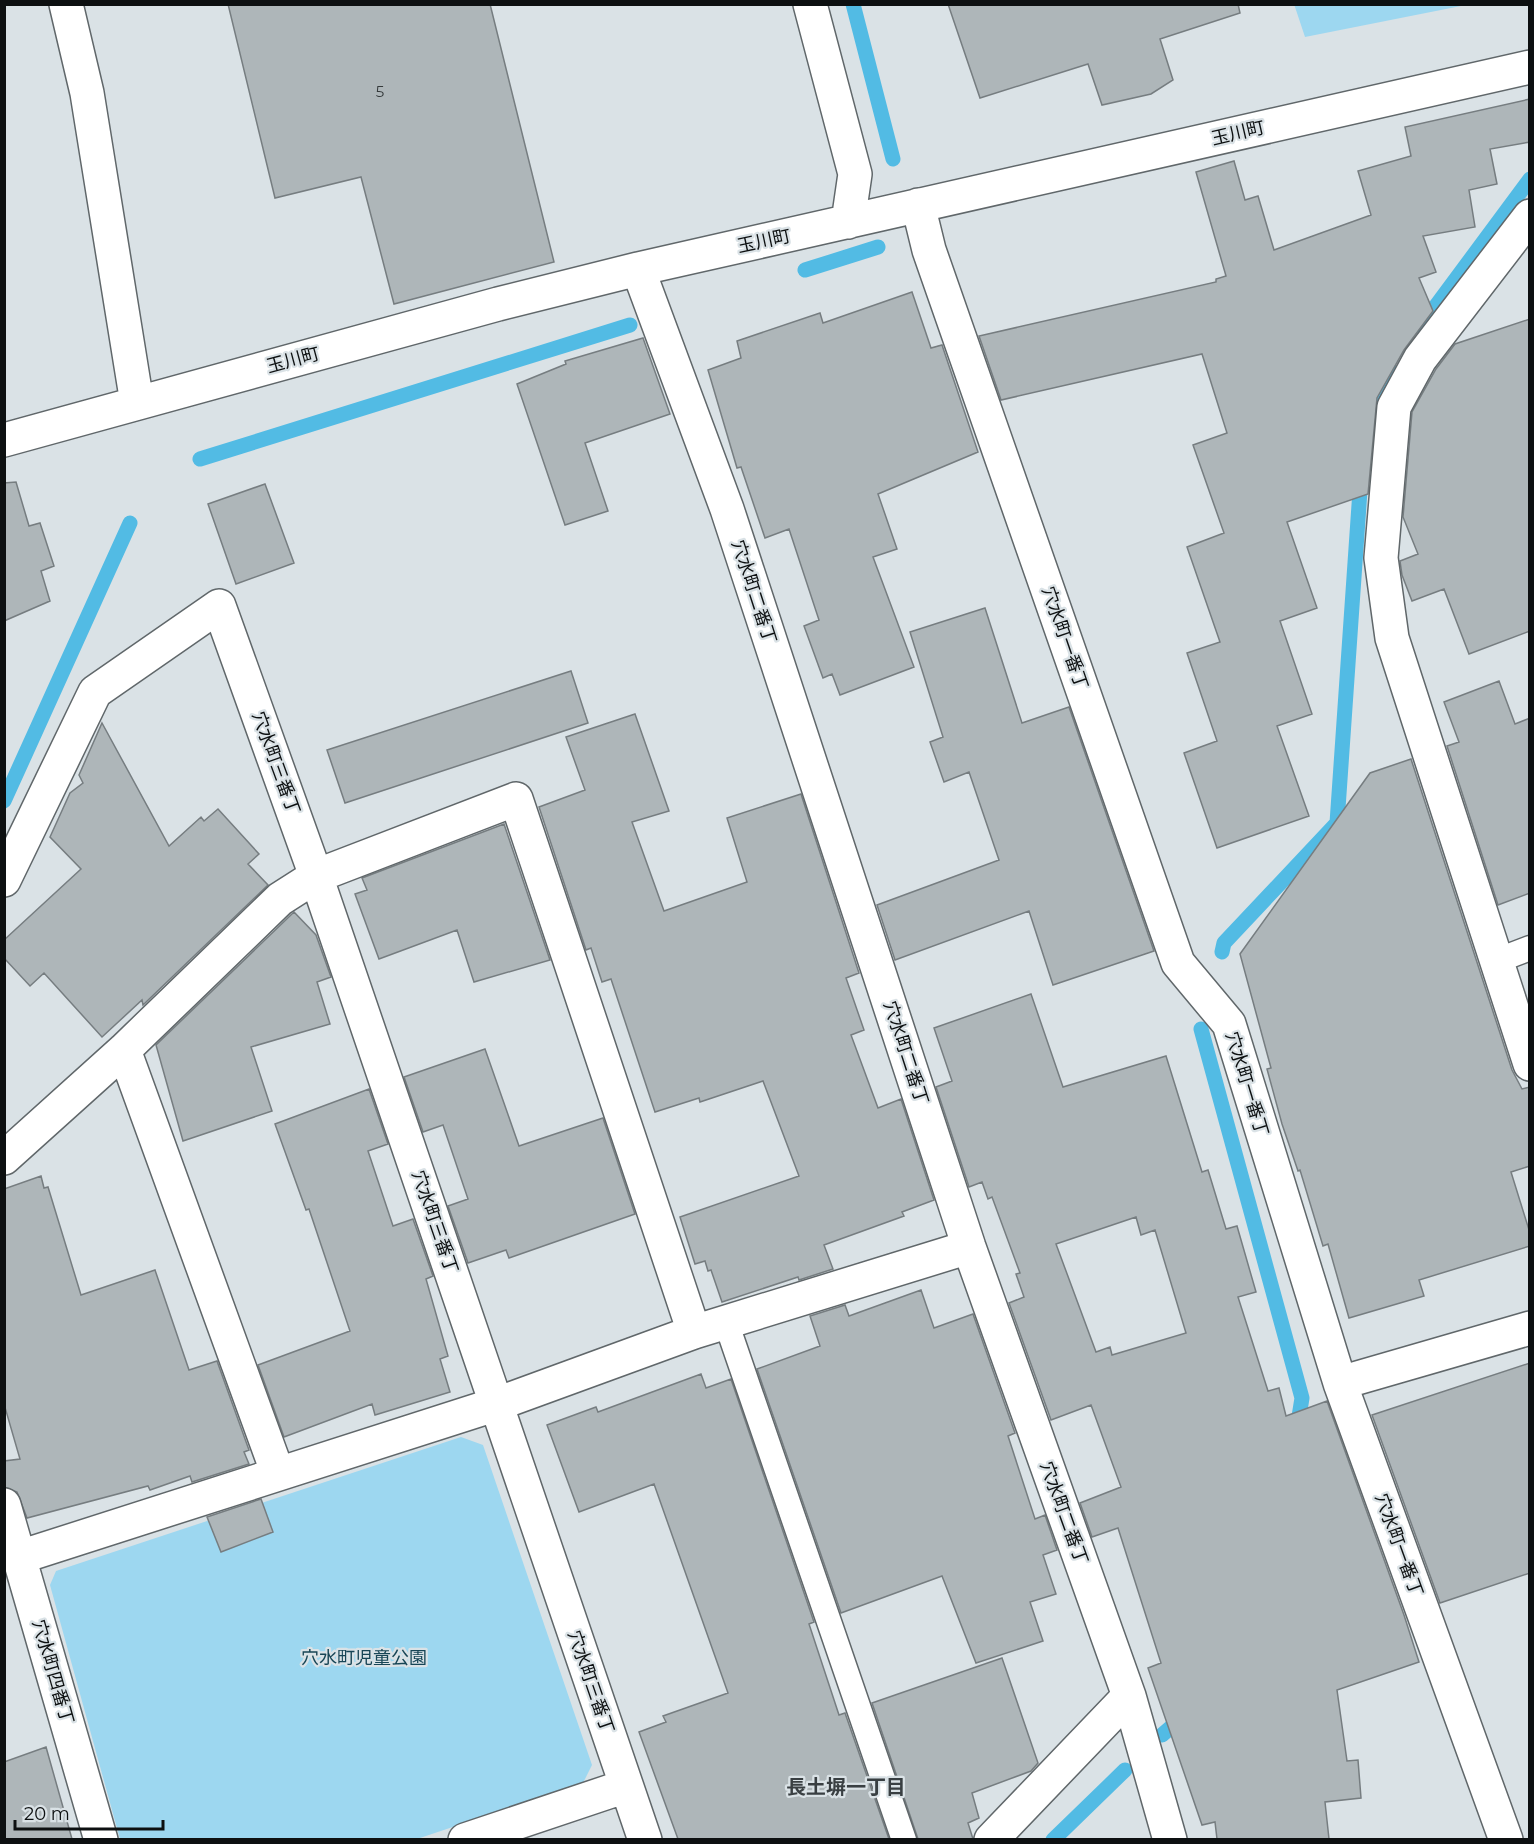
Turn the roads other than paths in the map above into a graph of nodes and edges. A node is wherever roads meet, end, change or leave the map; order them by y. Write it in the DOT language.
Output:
graph roads {
  1 [pos="66,4"];
  2 [pos="810,4"];
  3 [pos="1530,67"];
  4 [pos="918,205"];
  5 [pos="1530,216"];
  6 [pos="848,222"];
  7 [pos="638,269"];
  8 [pos="138,403"];
  9 [pos="4,440"];
  10 [pos="316,876"];
  11 [pos="4,880"];
  12 [pos="1530,948"];
  13 [pos="1496,961"];
  14 [pos="124,1050"];
  15 [pos="1530,1064"];
  16 [pos="4,1158"];
  17 [pos="969,1247"];
  18 [pos="726,1322"];
  19 [pos="1530,1328"];
  20 [pos="694,1332"];
  21 [pos="1340,1383"];
  22 [pos="497,1404"];
  23 [pos="278,1474"];
  24 [pos="4,1505"];
  25 [pos="20,1557"];
  26 [pos="1129,1696"];
  27 [pos="626,1786"];
  28 [pos="101,1839"];
  29 [pos="465,1839"];
  30 [pos="645,1839"];
  31 [pos="904,1839"];
  32 [pos="991,1839"];
  33 [pos="1170,1839"];
  34 [pos="1506,1839"];
  1 -- 8 [label="street"];
  2 -- 6 [label="street"];
  3 -- 4 [label="street, 玉川町"];
  4 -- 6 [label="street, 玉川町"];
  4 -- 21 [label="street, 穴水町一番丁"];
  5 -- 13 [label="street"];
  6 -- 7 [label="street, 玉川町"];
  7 -- 8 [label="street, 玉川町"];
  7 -- 17 [label="street, 穴水町二番丁"];
  8 -- 9 [label="street, 玉川町"];
  10 -- 11 [label="street, 穴水町三番丁"];
  10 -- 14 [label="street"];
  10 -- 20 [label="street"];
  10 -- 22 [label="street, 穴水町三番丁"];
  12 -- 13 [label="lane"];
  13 -- 15 [label="street"];
  14 -- 16 [label="street"];
  14 -- 23 [label="street"];
  17 -- 18 [label="street"];
  17 -- 26 [label="street, 穴水町二番丁"];
  18 -- 20 [label="street"];
  18 -- 31 [label="lane"];
  19 -- 21 [label="street"];
  20 -- 22 [label="street"];
  21 -- 34 [label="street, 穴水町一番丁"];
  22 -- 23 [label="street"];
  22 -- 27 [label="street, 穴水町三番丁"];
  23 -- 25 [label="street"];
  24 -- 25 [label="street, 穴水町四番丁"];
  25 -- 28 [label="street, 穴水町四番丁"];
  26 -- 32 [label="street"];
  26 -- 33 [label="street, 穴水町二番丁"];
  27 -- 29 [label="street"];
  27 -- 30 [label="street, 穴水町三番丁"];
}
